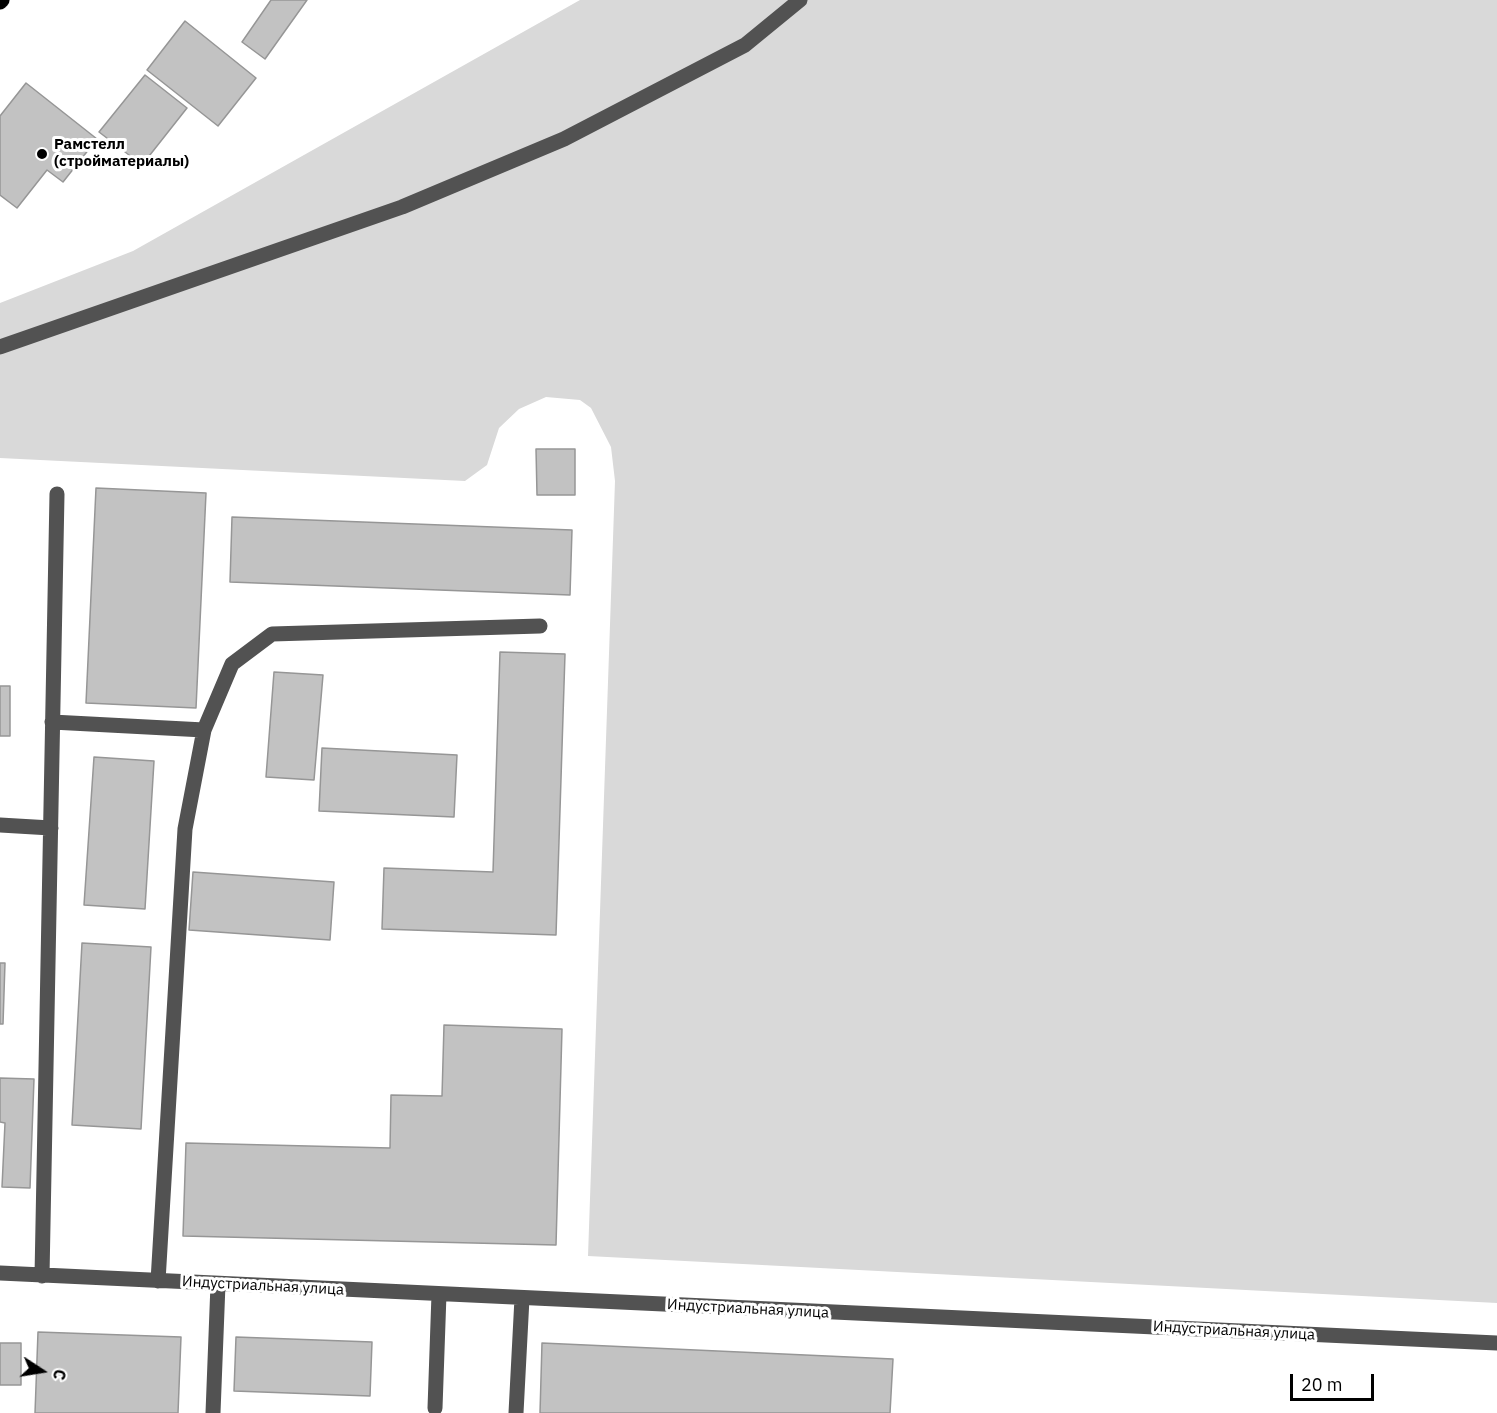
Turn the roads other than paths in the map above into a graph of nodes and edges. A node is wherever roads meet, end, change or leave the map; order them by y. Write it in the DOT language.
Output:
graph roads {
  1 [pos="800,0"];
  2 [pos="0,347"];
  3 [pos="57,494"];
  4 [pos="540,626"];
  5 [pos="52,722"];
  6 [pos="204,730"];
  7 [pos="0,825"];
  8 [pos="51,828"];
  9 [pos="0,1273"];
  10 [pos="42,1276"];
  11 [pos="158,1281"];
  12 [pos="218,1284"];
  13 [pos="439,1294"];
  14 [pos="522,1298"];
  15 [pos="1497,1343"];
  16 [pos="435,1408"];
  17 [pos="213,1413"];
  18 [pos="516,1413"];
  1 -- 2 [label="street"];
  3 -- 5 [label="street"];
  4 -- 6 [label="street"];
  5 -- 6 [label="street"];
  5 -- 8 [label="street"];
  6 -- 11 [label="street"];
  7 -- 8 [label="street"];
  8 -- 10 [label="street"];
  9 -- 10 [label="street, Индустриальная улица"];
  10 -- 11 [label="street, Индустриальная улица"];
  11 -- 12 [label="street, Индустриальная улица"];
  12 -- 13 [label="street, Индустриальная улица"];
  12 -- 17 [label="street"];
  13 -- 14 [label="street, Индустриальная улица"];
  13 -- 16 [label="street"];
  14 -- 15 [label="street, Индустриальная улица"];
  14 -- 18 [label="street"];
}
